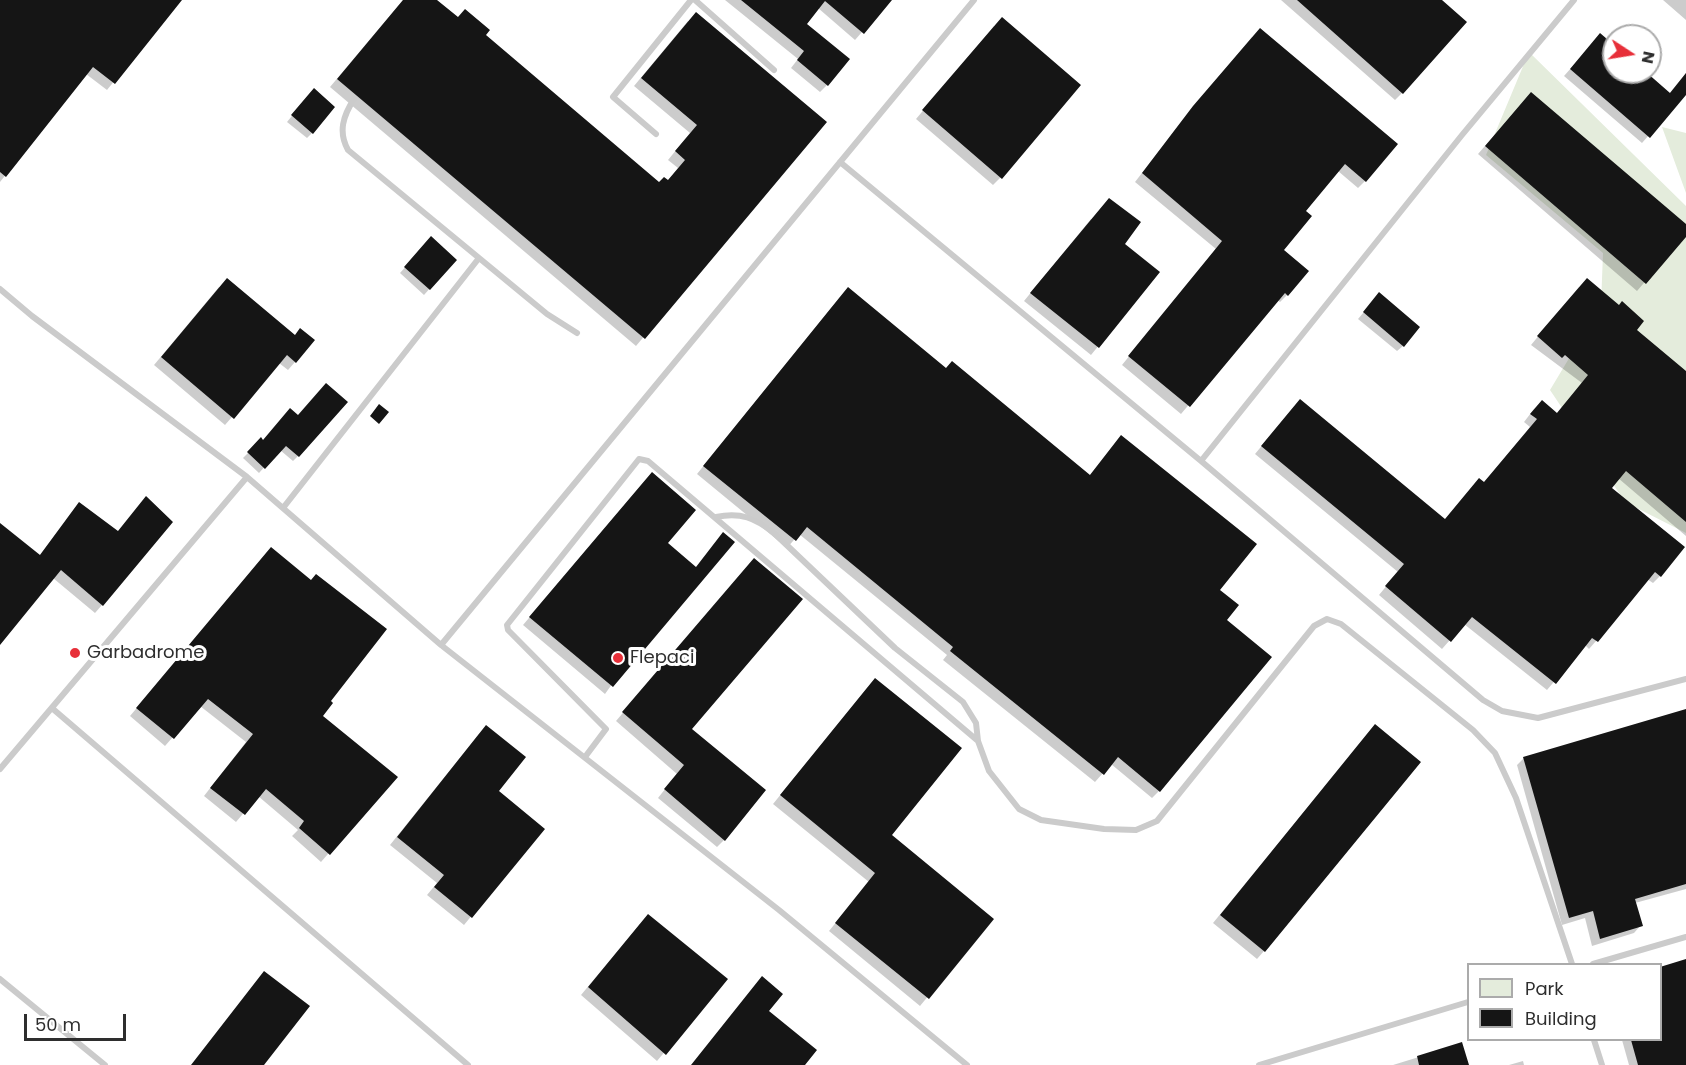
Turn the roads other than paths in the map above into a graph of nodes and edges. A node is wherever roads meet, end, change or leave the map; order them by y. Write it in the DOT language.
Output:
graph roads {
  1 [pos="693,0"];
  2 [pos="974,0"];
  3 [pos="1574,0"];
  4 [pos="774,70"];
  5 [pos="354,99"];
  6 [pos="656,134"];
  7 [pos="840,162"];
  8 [pos="480,258"];
  9 [pos="0,289"];
  10 [pos="577,333"];
  11 [pos="1201,460"];
  12 [pos="247,477"];
  13 [pos="283,508"];
  14 [pos="716,517"];
  15 [pos="441,645"];
  16 [pos="1686,678"];
  17 [pos="53,709"];
  18 [pos="978,741"];
  19 [pos="585,758"];
  20 [pos="0,769"];
  21 [pos="1686,937"];
  22 [pos="1572,963"];
  23 [pos="1596,963"];
  24 [pos="0,979"];
  25 [pos="1467,1002"];
  26 [pos="1594,1041"];
  27 [pos="105,1065"];
  28 [pos="468,1065"];
  29 [pos="967,1065"];
  30 [pos="1259,1065"];
  31 [pos="1602,1065"];
  1 -- 4 [label="lane"];
  1 -- 6 [label="lane"];
  2 -- 7 [label="lane"];
  3 -- 11 [label="lane"];
  5 -- 8 [label="lane"];
  7 -- 11 [label="lane"];
  7 -- 15 [label="lane"];
  8 -- 10 [label="lane"];
  8 -- 13 [label="lane"];
  9 -- 12 [label="lane"];
  11 -- 16 [label="lane"];
  12 -- 13 [label="lane"];
  12 -- 17 [label="lane"];
  13 -- 15 [label="lane"];
  14 -- 18 [label="lane"];
  14 -- 18 [label="lane"];
  14 -- 19 [label="lane"];
  15 -- 19 [label="lane"];
  17 -- 20 [label="lane"];
  17 -- 28 [label="lane"];
  18 -- 22 [label="lane"];
  19 -- 29 [label="lane"];
  21 -- 23 [label="lane"];
  24 -- 27 [label="lane"];
  25 -- 30 [label="lane"];
  26 -- 31 [label="lane"];
}
